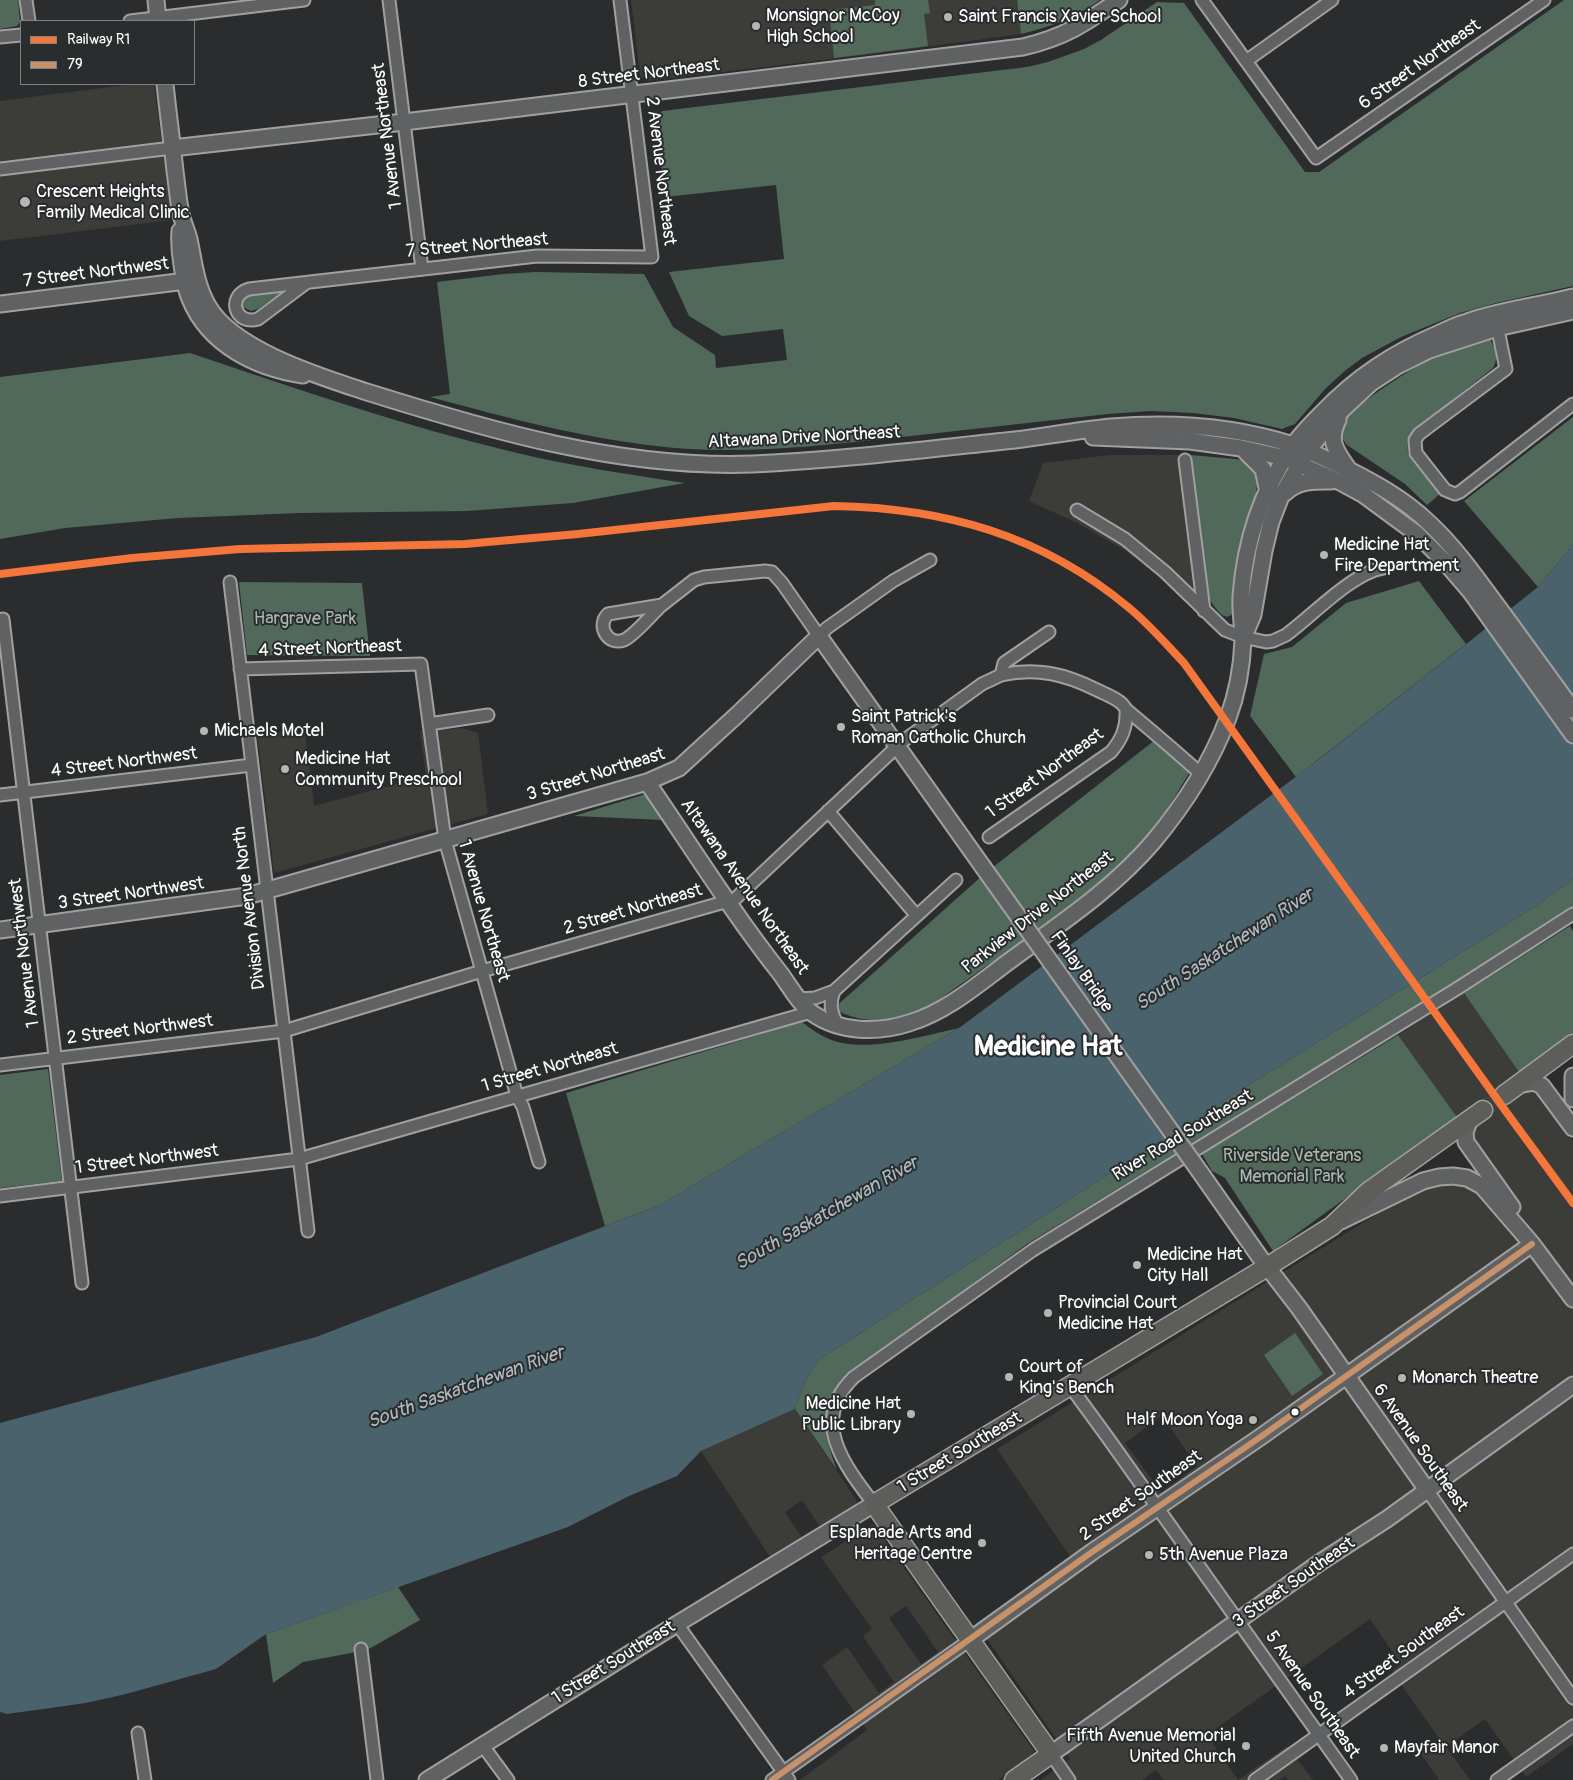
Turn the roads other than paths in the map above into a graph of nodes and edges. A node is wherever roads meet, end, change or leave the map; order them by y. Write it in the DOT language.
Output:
graph roads {
  1 [pos="26,0"];
  2 [pos="156,0"];
  3 [pos="304,0"];
  4 [pos="390,0"];
  5 [pos="620,0"];
  6 [pos="1119,0"];
  7 [pos="1202,0"];
  8 [pos="1332,0"];
  9 [pos="1544,0"];
  10 [pos="29,20"];
  11 [pos="158,20"];
  12 [pos="20,35"];
  13 [pos="0,37"];
  14 [pos="1246,61"];
  15 [pos="165,85"];
  16 [pos="632,95"];
  17 [pos="404,122"];
  18 [pos="172,148"];
  19 [pos="0,170"];
  20 [pos="652,257"];
  21 [pos="422,269"];
  22 [pos="190,280"];
  23 [pos="306,282"];
  24 [pos="1573,297"];
  25 [pos="0,304"];
  26 [pos="1573,311"];
  27 [pos="1496,321"];
  28 [pos="1573,404"];
  29 [pos="1342,410"];
  30 [pos="1022,439"];
  31 [pos="1293,445"];
  32 [pos="1242,448"];
  33 [pos="1308,450"];
  34 [pos="1285,458"];
  35 [pos="1185,460"];
  36 [pos="1300,464"];
  37 [pos="1344,476"];
  38 [pos="1267,488"];
  39 [pos="1281,496"];
  40 [pos="1077,510"];
  41 [pos="930,560"];
  42 [pos="1382,568"];
  43 [pos="230,582"];
  44 [pos="1475,587"];
  45 [pos="662,605"];
  46 [pos="1204,611"];
  47 [pos="3,619"];
  48 [pos="1049,632"];
  49 [pos="820,636"];
  50 [pos="1243,637"];
  51 [pos="421,664"];
  52 [pos="240,669"];
  53 [pos="1001,675"];
  54 [pos="1126,710"];
  55 [pos="1573,710"];
  56 [pos="488,715"];
  57 [pos="429,724"];
  58 [pos="1573,735"];
  59 [pos="897,746"];
  60 [pos="252,765"];
  61 [pos="1201,774"];
  62 [pos="647,782"];
  63 [pos="24,792"];
  64 [pos="0,795"];
  65 [pos="828,812"];
  66 [pos="989,837"];
  67 [pos="445,840"];
  68 [pos="956,880"];
  69 [pos="266,891"];
  70 [pos="728,901"];
  71 [pos="916,914"];
  72 [pos="1573,914"];
  73 [pos="39,925"];
  74 [pos="0,930"];
  75 [pos="482,971"];
  76 [pos="834,990"];
  77 [pos="800,999"];
  78 [pos="811,1012"];
  79 [pos="838,1024"];
  80 [pos="284,1030"];
  81 [pos="1573,1044"];
  82 [pos="55,1058"];
  83 [pos="0,1065"];
  84 [pos="1573,1076"];
  85 [pos="1511,1090"];
  86 [pos="517,1096"];
  87 [pos="1573,1099"];
  88 [pos="1476,1115"];
  89 [pos="1573,1128"];
  90 [pos="299,1158"];
  91 [pos="539,1162"];
  92 [pos="1200,1172"];
  93 [pos="71,1187"];
  94 [pos="0,1196"];
  95 [pos="1332,1226"];
  96 [pos="308,1231"];
  97 [pos="1532,1244"];
  98 [pos="1267,1267"];
  99 [pos="82,1283"];
  100 [pos="1573,1299"];
  101 [pos="1346,1375"];
  102 [pos="1573,1385"];
  103 [pos="1070,1386"];
  104 [pos="1427,1490"];
  105 [pos="874,1504"];
  106 [pos="1156,1507"];
  107 [pos="1573,1554"];
  108 [pos="1505,1602"];
  109 [pos="1238,1621"];
  110 [pos="678,1624"];
  111 [pos="970,1640"];
  112 [pos="361,1649"];
  113 [pos="1573,1698"];
  114 [pos="1573,1726"];
  115 [pos="138,1733"];
  116 [pos="1319,1735"];
  117 [pos="483,1746"];
  118 [pos="1051,1754"];
  119 [pos="786,1776"];
  120 [pos="145,1780"];
  121 [pos="377,1780"];
  122 [pos="427,1780"];
  123 [pos="508,1780"];
  124 [pos="772,1780"];
  125 [pos="1014,1780"];
  126 [pos="1070,1780"];
  127 [pos="1255,1780"];
  128 [pos="1351,1780"];
  129 [pos="1497,1780"];
  1 -- 10 [label="street"];
  2 -- 11 [label="street"];
  3 -- 11 [label="street"];
  4 -- 17 [label="street, 1 Avenue Northeast"];
  5 -- 16 [label="street, 2 Avenue Northeast"];
  6 -- 16 [label="street, 8 Street Northeast"];
  7 -- 14 [label="street"];
  8 -- 14 [label="street"];
  9 -- 14 [label="street, 6 Street Northeast"];
  12 -- 13 [label="street"];
  15 -- 18 [label="street"];
  16 -- 17 [label="street, 8 Street Northeast"];
  16 -- 20 [label="street, 2 Avenue Northeast"];
  17 -- 18 [label="street, 8 Street Northeast"];
  17 -- 21 [label="street, 1 Avenue Northeast"];
  18 -- 19 [label="street"];
  18 -- 22 [label="street"];
  20 -- 21 [label="street, 7 Street Northeast"];
  21 -- 23 [label="street, 7 Street Northeast"];
  22 -- 25 [label="street, 7 Street Northwest"];
  22 -- 30 [label="street, Altawana Drive Northeast"];
  23 -- 23 [label="street, 7 Street Northeast"];
  24 -- 27 [label="street, Parkview Drive Northeast"];
  26 -- 27 [label="street, Parkview Drive Northeast"];
  27 -- 28 [label="street"];
  27 -- 29 [label="street, Parkview Drive Northeast"];
  27 -- 31 [label="street, Parkview Drive Northeast"];
  29 -- 33 [label="street, Parkview Drive Northeast"];
  29 -- 37 [label="street"];
  30 -- 31 [label="street, Altawana Drive Northeast"];
  30 -- 32 [label="street, Altawana Drive Northeast"];
  31 -- 33 [label="street, Altawana Drive Northeast"];
  31 -- 34 [label="street, Parkview Drive Northeast"];
  32 -- 34 [label="street, Altawana Drive Northeast"];
  32 -- 38 [label="street"];
  33 -- 36 [label="street, Parkview Drive Northeast"];
  33 -- 37 [label="street, Altawana Drive Northeast"];
  34 -- 36 [label="street, Altawana Drive Northeast"];
  34 -- 38 [label="street, Parkview Drive Northeast"];
  35 -- 46 [label="street"];
  36 -- 37 [label="street, Altawana Drive Northeast"];
  36 -- 39 [label="street, Parkview Drive Northeast"];
  37 -- 39 [label="street"];
  37 -- 44 [label="street, Altawana Drive Northeast"];
  38 -- 50 [label="street, Parkview Drive Northeast"];
  39 -- 50 [label="street, Parkview Drive Northeast"];
  40 -- 46 [label="street"];
  41 -- 49 [label="street, 3 Street Northeast"];
  42 -- 50 [label="street"];
  43 -- 52 [label="street, Division Avenue North"];
  44 -- 55 [label="street, Altawana Drive Northeast"];
  44 -- 58 [label="street, Altawana Drive Northeast"];
  45 -- 45 [label="street"];
  45 -- 49 [label="street"];
  46 -- 50 [label="street"];
  47 -- 63 [label="street, 1 Avenue Northwest"];
  48 -- 53 [label="street, 2 Street Northeast"];
  49 -- 59 [label="street"];
  49 -- 62 [label="street, 3 Street Northeast"];
  50 -- 61 [label="street, Parkview Drive Northeast"];
  51 -- 52 [label="street, 4 Street Northeast"];
  51 -- 57 [label="street, 1 Avenue Northeast"];
  52 -- 60 [label="street, Division Avenue North"];
  53 -- 54 [label="street"];
  53 -- 59 [label="street, 2 Street Northeast"];
  54 -- 61 [label="street"];
  54 -- 66 [label="street, 1 Street Northeast"];
  56 -- 57 [label="street"];
  57 -- 67 [label="street, 1 Avenue Northeast"];
  59 -- 65 [label="street, 2 Street Northeast"];
  59 -- 92 [label="street, Finlay Bridge, bridge"];
  60 -- 63 [label="street, 4 Street Northwest"];
  60 -- 69 [label="street, Division Avenue North"];
  61 -- 79 [label="street, Parkview Drive Northeast"];
  62 -- 67 [label="street, 3 Street Northeast"];
  62 -- 70 [label="street, Altawana Avenue Northeast"];
  63 -- 64 [label="street, 4 Street Northwest"];
  63 -- 73 [label="street, 1 Avenue Northwest"];
  65 -- 70 [label="street, 2 Street Northeast"];
  65 -- 71 [label="street"];
  67 -- 69 [label="street, 3 Street Northeast"];
  67 -- 75 [label="street, 1 Avenue Northeast"];
  68 -- 71 [label="street"];
  69 -- 73 [label="street, 3 Street Northwest"];
  69 -- 80 [label="street, Division Avenue North"];
  70 -- 75 [label="street, 2 Street Northeast"];
  70 -- 77 [label="street, Altawana Avenue Northeast"];
  71 -- 76 [label="street"];
  72 -- 105 [label="street, River Road Southeast"];
  73 -- 74 [label="street, 3 Street Northwest"];
  73 -- 82 [label="street, 1 Avenue Northwest"];
  75 -- 80 [label="street, 2 Street Northeast"];
  75 -- 86 [label="street, 1 Avenue Northeast"];
  76 -- 77 [label="street"];
  76 -- 79 [label="street"];
  77 -- 78 [label="street, Altawana Avenue Northeast"];
  78 -- 79 [label="street, Parkview Drive Northeast"];
  78 -- 86 [label="street, 1 Street Northeast"];
  80 -- 82 [label="street, 2 Street Northwest"];
  80 -- 90 [label="street, Division Avenue North"];
  81 -- 85 [label="main road"];
  82 -- 83 [label="street, 2 Street Northwest"];
  82 -- 93 [label="street, 1 Avenue Northwest"];
  84 -- 87 [label="street"];
  85 -- 89 [label="street"];
  86 -- 90 [label="street, 1 Street Northeast"];
  86 -- 91 [label="street, 1 Avenue Northeast"];
  88 -- 95 [label="main road, 1 Street Southeast"];
  88 -- 97 [label="street"];
  90 -- 93 [label="street, 1 Street Northwest"];
  90 -- 96 [label="street, Division Avenue North"];
  92 -- 98 [label="street, 6 Avenue Southeast"];
  93 -- 94 [label="street, 1 Street Northwest"];
  93 -- 99 [label="street, 1 Avenue Northwest"];
  95 -- 97 [label="street"];
  95 -- 98 [label="main road, 1 Street Southeast"];
  97 -- 100 [label="street"];
  97 -- 101 [label="street, 2 Street Southeast"];
  98 -- 101 [label="street, 6 Avenue Southeast"];
  98 -- 103 [label="main road, 1 Street Southeast"];
  101 -- 104 [label="street, 6 Avenue Southeast"];
  101 -- 106 [label="street, 2 Street Southeast"];
  102 -- 104 [label="street, 3 Street Southeast"];
  103 -- 105 [label="main road, 1 Street Southeast"];
  103 -- 106 [label="street, 5 Avenue Southeast"];
  104 -- 108 [label="street, 6 Avenue Southeast"];
  104 -- 109 [label="street, 3 Street Southeast"];
  105 -- 110 [label="street, 1 Street Southeast"];
  105 -- 111 [label="main road"];
  106 -- 109 [label="street, 5 Avenue Southeast"];
  106 -- 111 [label="street, 2 Street Southeast"];
  107 -- 108 [label="street, 4 Street Southeast"];
  108 -- 113 [label="street, 6 Avenue Southeast"];
  108 -- 116 [label="street, 4 Street Southeast"];
  109 -- 116 [label="street, 5 Avenue Southeast"];
  109 -- 118 [label="street, 3 Street Southeast"];
  110 -- 117 [label="street, 1 Street Southeast"];
  110 -- 119 [label="street"];
  111 -- 118 [label="main road"];
  111 -- 119 [label="street, 2 Street Southeast"];
  112 -- 121 [label="street"];
  114 -- 129 [label="street"];
  115 -- 120 [label="street"];
  116 -- 127 [label="street, 4 Street Southeast"];
  116 -- 128 [label="street, 5 Avenue Southeast"];
  117 -- 122 [label="street, 1 Street Southeast"];
  117 -- 123 [label="street"];
  118 -- 125 [label="main road, 3 Street Southeast"];
  118 -- 126 [label="street"];
  119 -- 124 [label="street, 2 Street Southeast"];
}
